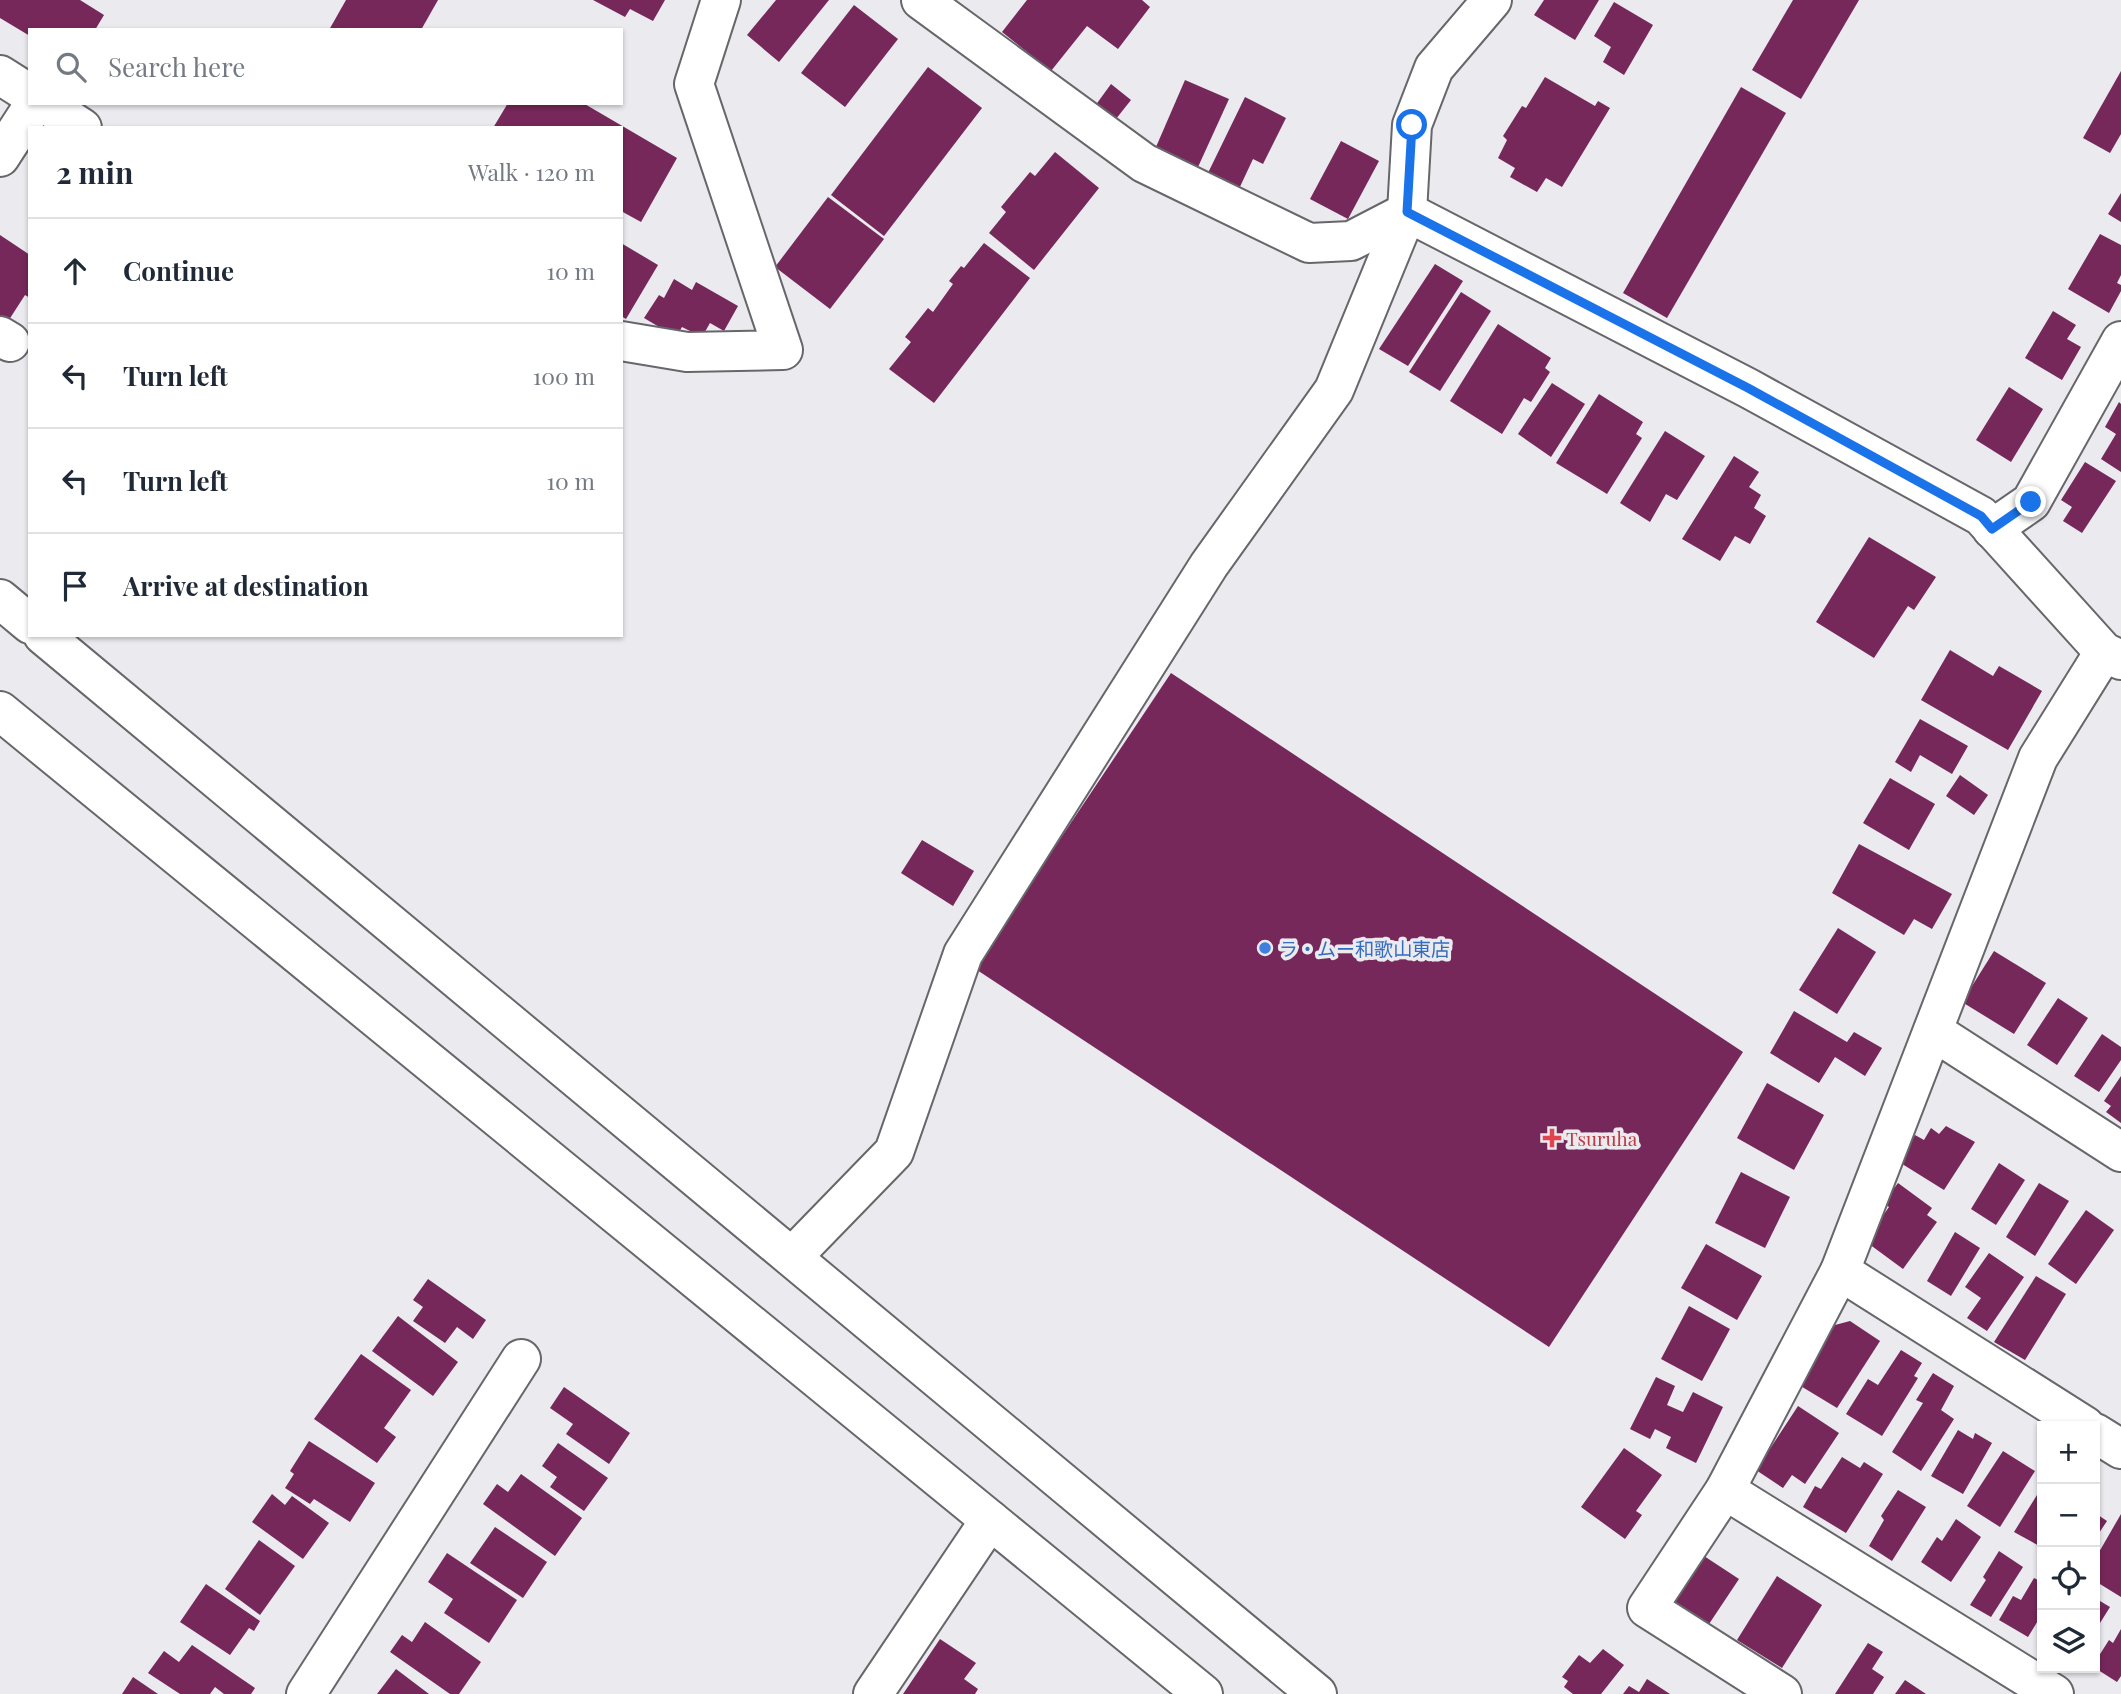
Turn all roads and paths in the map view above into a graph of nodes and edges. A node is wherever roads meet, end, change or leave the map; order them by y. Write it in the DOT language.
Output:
graph roads {
  1 [pos="721,0"];
  2 [pos="921,0"];
  3 [pos="1492,0"];
  4 [pos="0,75"];
  5 [pos="28,93"];
  6 [pos="34,105"];
  7 [pos="47,105"];
  8 [pos="79,126"];
  9 [pos="0,157"];
  10 [pos="1407,212"];
  11 [pos="623,341"];
  12 [pos="2121,341"];
  13 [pos="1992,529"];
  14 [pos="0,599"];
  15 [pos="28,622"];
  16 [pos="45,637"];
  17 [pos="2113,656"];
  18 [pos="0,711"];
  19 [pos="1933,1031"];
  20 [pos="2121,1152"];
  21 [pos="792,1256"];
  22 [pos="1840,1270"];
  23 [pos="521,1359"];
  24 [pos="2077,1421"];
  25 [pos="2100,1436"];
  26 [pos="2121,1449"];
  27 [pos="1725,1490"];
  28 [pos="990,1520"];
  29 [pos="306,1694"];
  30 [pos="873,1694"];
  31 [pos="1203,1694"];
  32 [pos="1317,1694"];
  33 [pos="1782,1694"];
  34 [pos="2054,1694"];
  1 -- 11 [label="street"];
  2 -- 10 [label="street"];
  3 -- 10 [label="street"];
  4 -- 5 [label="street"];
  6 -- 9 [label="street"];
  7 -- 8 [label="street"];
  10 -- 13 [label="street"];
  10 -- 21 [label="street"];
  12 -- 13 [label="street"];
  13 -- 17 [label="street"];
  14 -- 15 [label="street"];
  16 -- 21 [label="street"];
  17 -- 19 [label="street"];
  18 -- 28 [label="street"];
  19 -- 20 [label="street"];
  19 -- 22 [label="street"];
  21 -- 32 [label="street"];
  22 -- 24 [label="street"];
  22 -- 27 [label="street"];
  23 -- 29 [label="street"];
  25 -- 26 [label="street"];
  27 -- 33 [label="street"];
  27 -- 34 [label="street"];
  28 -- 30 [label="street"];
  28 -- 31 [label="street"];
}
